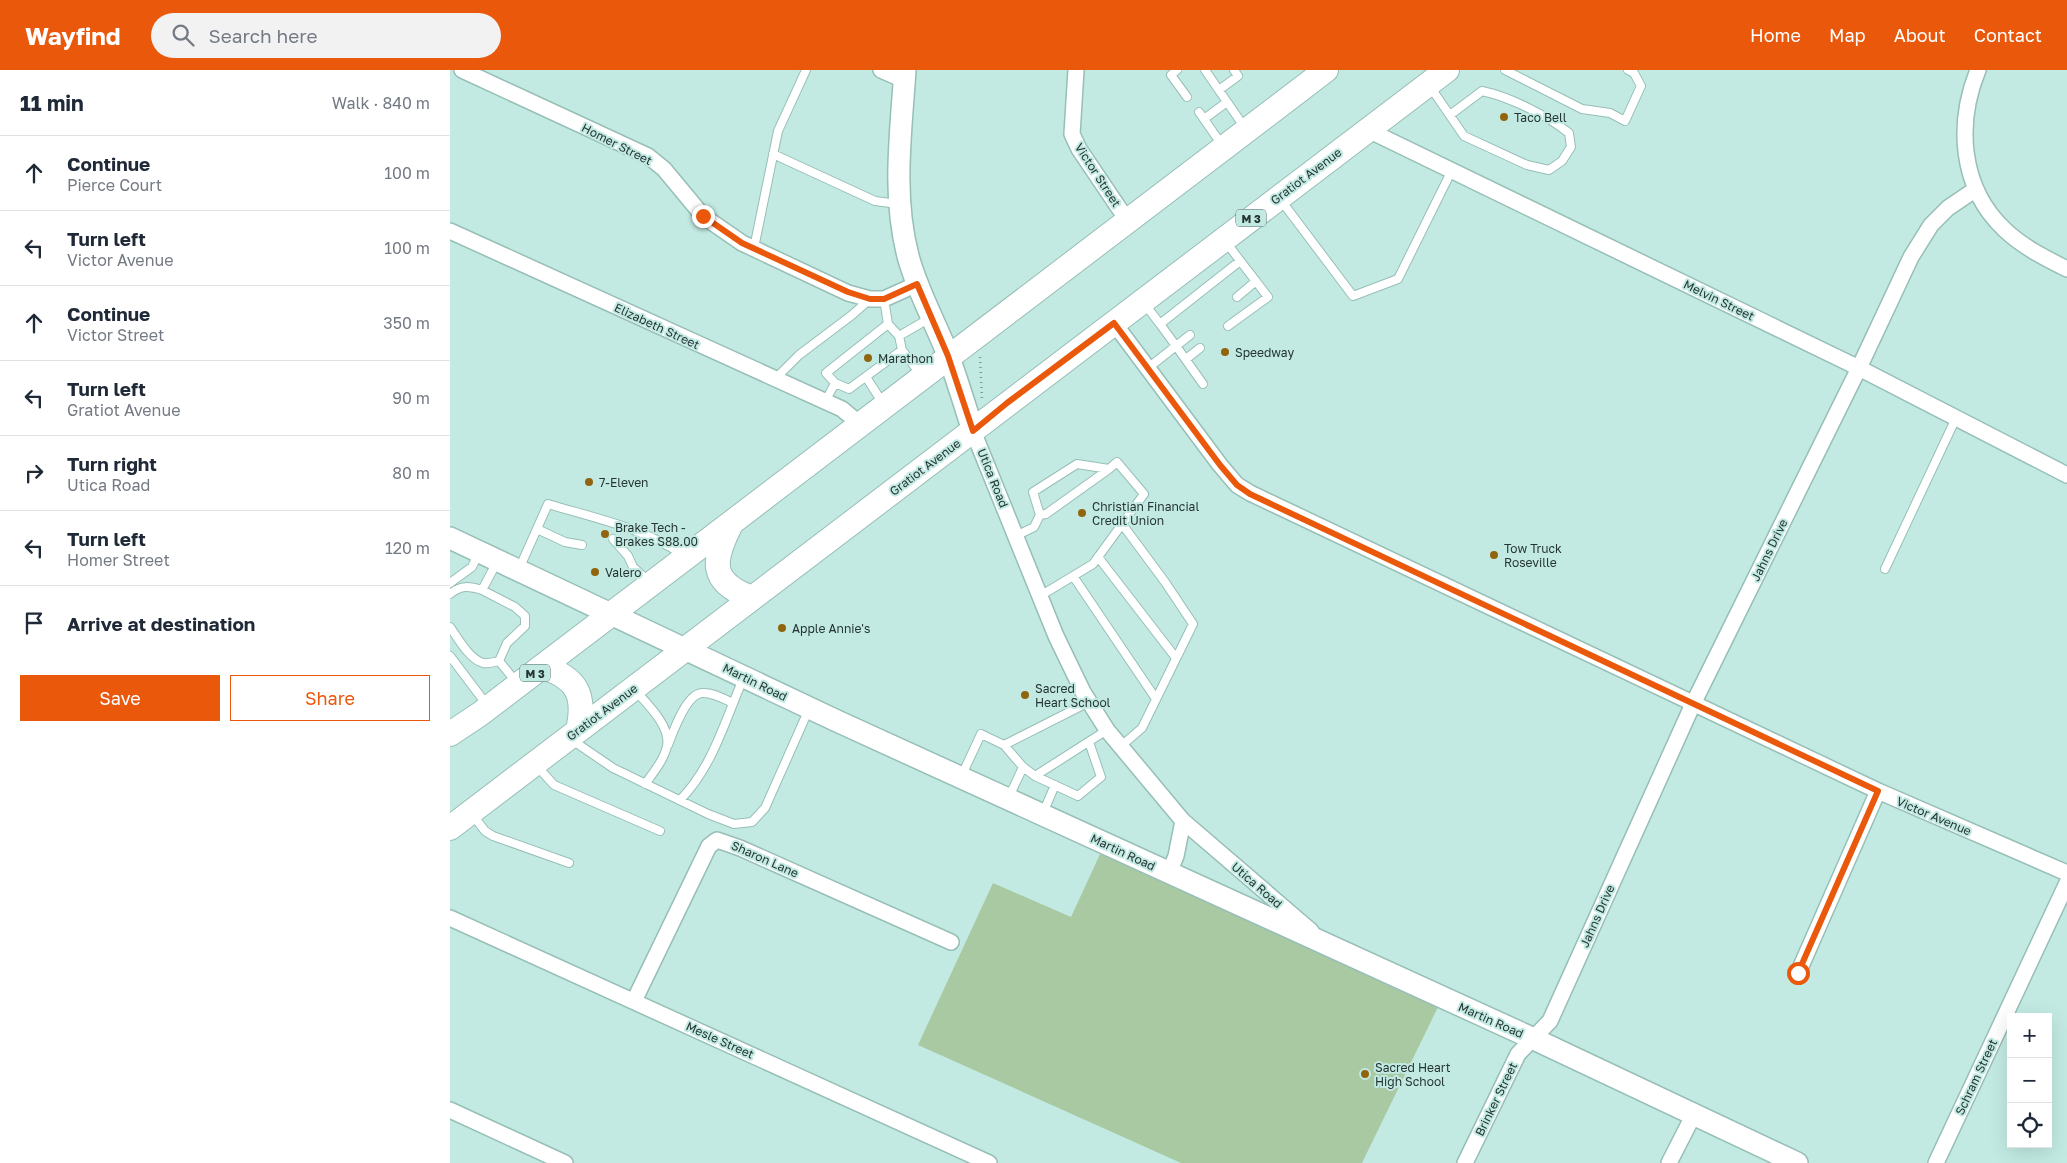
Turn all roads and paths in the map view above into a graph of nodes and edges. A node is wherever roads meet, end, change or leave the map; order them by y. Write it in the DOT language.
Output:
graph roads {
  1 [pos="462,70"];
  2 [pos="806,70"];
  3 [pos="881,70"];
  4 [pos="1076,70"];
  5 [pos="1205,70"];
  6 [pos="1234,70"];
  7 [pos="1326,70"];
  8 [pos="1505,70"];
  9 [pos="1978,70"];
  10 [pos="1632,71"];
  11 [pos="1174,72"];
  12 [pos="904,75"];
  13 [pos="1437,77"];
  14 [pos="1219,90"];
  15 [pos="1187,97"];
  16 [pos="1227,102"];
  17 [pos="1199,112"];
  18 [pos="1450,115"];
  19 [pos="1204,119"];
  20 [pos="1246,130"];
  21 [pos="1368,130"];
  22 [pos="1223,147"];
  23 [pos="773,154"];
  24 [pos="1452,170"];
  25 [pos="1976,189"];
  26 [pos="1279,197"];
  27 [pos="899,204"];
  28 [pos="1127,220"];
  29 [pos="450,231"];
  30 [pos="1224,239"];
  31 [pos="754,248"];
  32 [pos="1240,261"];
  33 [pos="2067,269"];
  34 [pos="1256,281"];
  35 [pos="917,284"];
  36 [pos="1237,297"];
  37 [pos="877,299"];
  38 [pos="1143,301"];
  39 [pos="931,317"];
  40 [pos="1114,323"];
  41 [pos="888,324"];
  42 [pos="1160,324"];
  43 [pos="1228,326"];
  44 [pos="1190,335"];
  45 [pos="899,336"];
  46 [pos="1176,346"];
  47 [pos="1200,348"];
  48 [pos="902,350"];
  49 [pos="979,351"];
  50 [pos="948,356"];
  51 [pos="1186,359"];
  52 [pos="1148,368"];
  53 [pos="1859,368"];
  54 [pos="866,376"];
  55 [pos="922,377"];
  56 [pos="774,379"];
  57 [pos="835,383"];
  58 [pos="1203,384"];
  59 [pos="825,402"];
  60 [pos="984,402"];
  61 [pos="885,406"];
  62 [pos="1956,418"];
  63 [pos="861,425"];
  64 [pos="973,431"];
  65 [pos="1109,469"];
  66 [pos="2067,476"];
  67 [pos="1040,515"];
  68 [pos="732,523"];
  69 [pos="1122,524"];
  70 [pos="537,529"];
  71 [pos="1016,536"];
  72 [pos="450,538"];
  73 [pos="613,540"];
  74 [pos="582,545"];
  75 [pos="489,556"];
  76 [pos="1098,557"];
  77 [pos="686,558"];
  78 [pos="1885,569"];
  79 [pos="519,570"];
  80 [pos="1073,576"];
  81 [pos="450,583"];
  82 [pos="651,584"];
  83 [pos="482,590"];
  84 [pos="450,594"];
  85 [pos="1040,596"];
  86 [pos="752,598"];
  87 [pos="612,614"];
  88 [pos="450,627"];
  89 [pos="686,648"];
  90 [pos="1176,658"];
  91 [pos="499,661"];
  92 [pos="452,662"];
  93 [pos="543,667"];
  94 [pos="744,676"];
  95 [pos="518,684"];
  96 [pos="634,688"];
  97 [pos="1156,699"];
  98 [pos="1089,702"];
  99 [pos="733,703"];
  100 [pos="1693,704"];
  101 [pos="488,707"];
  102 [pos="810,708"];
  103 [pos="1107,730"];
  104 [pos="450,734"];
  105 [pos="573,734"];
  106 [pos="1089,742"];
  107 [pos="668,745"];
  108 [pos="1004,745"];
  109 [pos="1120,747"];
  110 [pos="534,764"];
  111 [pos="1023,766"];
  112 [pos="1035,776"];
  113 [pos="960,778"];
  114 [pos="645,784"];
  115 [pos="1055,785"];
  116 [pos="1878,791"];
  117 [pos="1008,799"];
  118 [pos="680,800"];
  119 [pos="471,812"];
  120 [pos="1042,815"];
  121 [pos="1183,820"];
  122 [pos="450,828"];
  123 [pos="660,831"];
  124 [pos="569,862"];
  125 [pos="1169,873"];
  126 [pos="2067,873"];
  127 [pos="2067,883"];
  128 [pos="450,918"];
  129 [pos="951,942"];
  130 [pos="1331,948"];
  131 [pos="1798,973"];
  132 [pos="634,1001"];
  133 [pos="1534,1039"];
  134 [pos="450,1110"];
  135 [pos="1694,1114"];
  136 [pos="565,1163"];
  137 [pos="989,1163"];
  138 [pos="1465,1163"];
  139 [pos="1670,1163"];
  140 [pos="1797,1163"];
  141 [pos="1936,1163"];
  1 -- 31 [label="street, Homer Street"];
  2 -- 23 [label="lane"];
  3 -- 12 [label="street"];
  4 -- 28 [label="street, Victor Street"];
  5 -- 14 [label="lane"];
  6 -- 14 [label="lane"];
  7 -- 20 [label="main road, M 3"];
  8 -- 10 [label="lane"];
  9 -- 25 [label="street"];
  11 -- 15 [label="lane"];
  12 -- 27 [label="street, Utica Road"];
  13 -- 18 [label="lane"];
  13 -- 21 [label="main road, Gratiot Avenue / M 3"];
  14 -- 16 [label="lane"];
  16 -- 19 [label="lane"];
  16 -- 20 [label="lane"];
  17 -- 19 [label="lane"];
  18 -- 18 [label="lane"];
  19 -- 22 [label="lane"];
  20 -- 22 [label="main road, M 3"];
  21 -- 24 [label="street, Melvin Street"];
  21 -- 26 [label="main road, Gratiot Avenue / M 3"];
  22 -- 28 [label="main road, M 3"];
  23 -- 27 [label="lane"];
  23 -- 31 [label="lane"];
  24 -- 26 [label="lane"];
  24 -- 53 [label="street, Melvin Street"];
  25 -- 33 [label="street"];
  25 -- 53 [label="street, Jahns Drive"];
  26 -- 30 [label="main road, Gratiot Avenue / M 3"];
  27 -- 35 [label="street, Utica Road"];
  28 -- 50 [label="main road, M 3"];
  29 -- 56 [label="street, Elizabeth Street"];
  30 -- 32 [label="lane"];
  30 -- 38 [label="main road, Gratiot Avenue / M 3"];
  31 -- 37 [label="street, Homer Street"];
  32 -- 34 [label="lane"];
  32 -- 42 [label="lane"];
  34 -- 36 [label="lane"];
  34 -- 43 [label="lane"];
  35 -- 37 [label="street"];
  35 -- 39 [label="street, Utica Road"];
  37 -- 41 [label="lane"];
  37 -- 56 [label="lane"];
  38 -- 40 [label="main road, Gratiot Avenue / M 3"];
  38 -- 42 [label="lane"];
  39 -- 45 [label="lane"];
  39 -- 50 [label="street, Utica Road"];
  40 -- 52 [label="street"];
  40 -- 64 [label="main road, Gratiot Avenue / M 3"];
  41 -- 45 [label="lane"];
  41 -- 57 [label="lane"];
  42 -- 46 [label="lane"];
  44 -- 46 [label="lane"];
  45 -- 48 [label="lane"];
  46 -- 51 [label="lane"];
  46 -- 52 [label="lane"];
  47 -- 51 [label="lane"];
  48 -- 54 [label="lane"];
  48 -- 55 [label="lane"];
  49 -- 60 [label="path"];
  50 -- 55 [label="main road, M 3"];
  50 -- 64 [label="street, Utica Road"];
  51 -- 58 [label="lane"];
  52 -- 100 [label="street"];
  53 -- 62 [label="street, Melvin Street"];
  53 -- 100 [label="street, Jahns Drive"];
  54 -- 57 [label="lane"];
  54 -- 61 [label="lane"];
  55 -- 61 [label="main road, M 3"];
  56 -- 59 [label="street, Elizabeth Street"];
  57 -- 59 [label="lane"];
  59 -- 63 [label="street, Elizabeth Street"];
  61 -- 63 [label="main road, M 3"];
  62 -- 66 [label="street, Melvin Street"];
  62 -- 78 [label="lane"];
  63 -- 68 [label="main road, M 3"];
  64 -- 71 [label="street, Utica Road"];
  64 -- 86 [label="main road, Gratiot Avenue / M 3"];
  65 -- 67 [label="lane"];
  65 -- 67 [label="lane"];
  65 -- 69 [label="lane"];
  67 -- 71 [label="lane"];
  68 -- 77 [label="main road, M 3"];
  68 -- 86 [label="main road"];
  69 -- 76 [label="lane"];
  69 -- 90 [label="lane"];
  70 -- 74 [label="lane"];
  70 -- 77 [label="lane"];
  70 -- 79 [label="lane"];
  71 -- 85 [label="street, Utica Road"];
  72 -- 75 [label="street, Martin Road"];
  73 -- 82 [label="lane"];
  75 -- 79 [label="street, Martin Road"];
  75 -- 81 [label="lane"];
  75 -- 83 [label="lane"];
  76 -- 80 [label="lane"];
  76 -- 90 [label="lane"];
  77 -- 82 [label="main road, M 3"];
  79 -- 87 [label="street, Martin Road"];
  80 -- 85 [label="lane"];
  80 -- 97 [label="lane"];
  82 -- 87 [label="main road, M 3"];
  83 -- 84 [label="lane"];
  83 -- 91 [label="lane"];
  85 -- 98 [label="street, Utica Road"];
  86 -- 89 [label="main road, Gratiot Avenue / M 3"];
  87 -- 89 [label="street, Martin Road"];
  87 -- 93 [label="main road, M 3"];
  88 -- 91 [label="lane"];
  89 -- 94 [label="street, Martin Road"];
  89 -- 96 [label="main road, Gratiot Avenue / M 3"];
  90 -- 97 [label="lane"];
  91 -- 95 [label="lane"];
  92 -- 101 [label="lane"];
  93 -- 95 [label="main road, M 3"];
  93 -- 105 [label="main road"];
  94 -- 99 [label="lane"];
  94 -- 102 [label="street, Martin Road"];
  95 -- 101 [label="main road, M 3"];
  96 -- 105 [label="main road, Gratiot Avenue / M 3"];
  96 -- 107 [label="lane"];
  97 -- 109 [label="lane"];
  98 -- 103 [label="street, Utica Road"];
  98 -- 108 [label="lane"];
  99 -- 107 [label="lane"];
  99 -- 118 [label="lane"];
  100 -- 116 [label="street, Victor Avenue"];
  100 -- 133 [label="street, Jahns Drive"];
  101 -- 104 [label="main road, M 3"];
  102 -- 113 [label="street, Martin Road"];
  102 -- 118 [label="lane"];
  103 -- 106 [label="lane"];
  103 -- 109 [label="street, Utica Road"];
  105 -- 110 [label="main road, Gratiot Avenue / M 3"];
  105 -- 114 [label="lane"];
  106 -- 112 [label="lane"];
  106 -- 115 [label="lane"];
  107 -- 114 [label="lane"];
  108 -- 111 [label="lane"];
  108 -- 113 [label="lane"];
  109 -- 121 [label="street, Utica Road"];
  110 -- 119 [label="main road, Gratiot Avenue / M 3"];
  110 -- 123 [label="lane"];
  111 -- 112 [label="lane"];
  111 -- 117 [label="lane"];
  112 -- 115 [label="lane"];
  113 -- 117 [label="street, Martin Road"];
  114 -- 118 [label="lane"];
  115 -- 120 [label="lane"];
  116 -- 126 [label="street, Victor Avenue"];
  116 -- 131 [label="street"];
  117 -- 120 [label="street, Martin Road"];
  119 -- 122 [label="main road, Gratiot Avenue / M 3"];
  119 -- 124 [label="lane"];
  120 -- 125 [label="street, Martin Road"];
  121 -- 125 [label="street"];
  121 -- 130 [label="street, Utica Road"];
  125 -- 130 [label="street, Martin Road"];
  127 -- 141 [label="street, Schram Street"];
  128 -- 132 [label="street, Mesle Street"];
  129 -- 132 [label="street, Sharon Lane"];
  130 -- 133 [label="street, Martin Road"];
  132 -- 137 [label="street, Mesle Street"];
  133 -- 135 [label="street, Martin Road"];
  133 -- 138 [label="street, Brinker Street"];
  134 -- 136 [label="street"];
  135 -- 139 [label="street"];
  135 -- 140 [label="street, Martin Road"];
}
